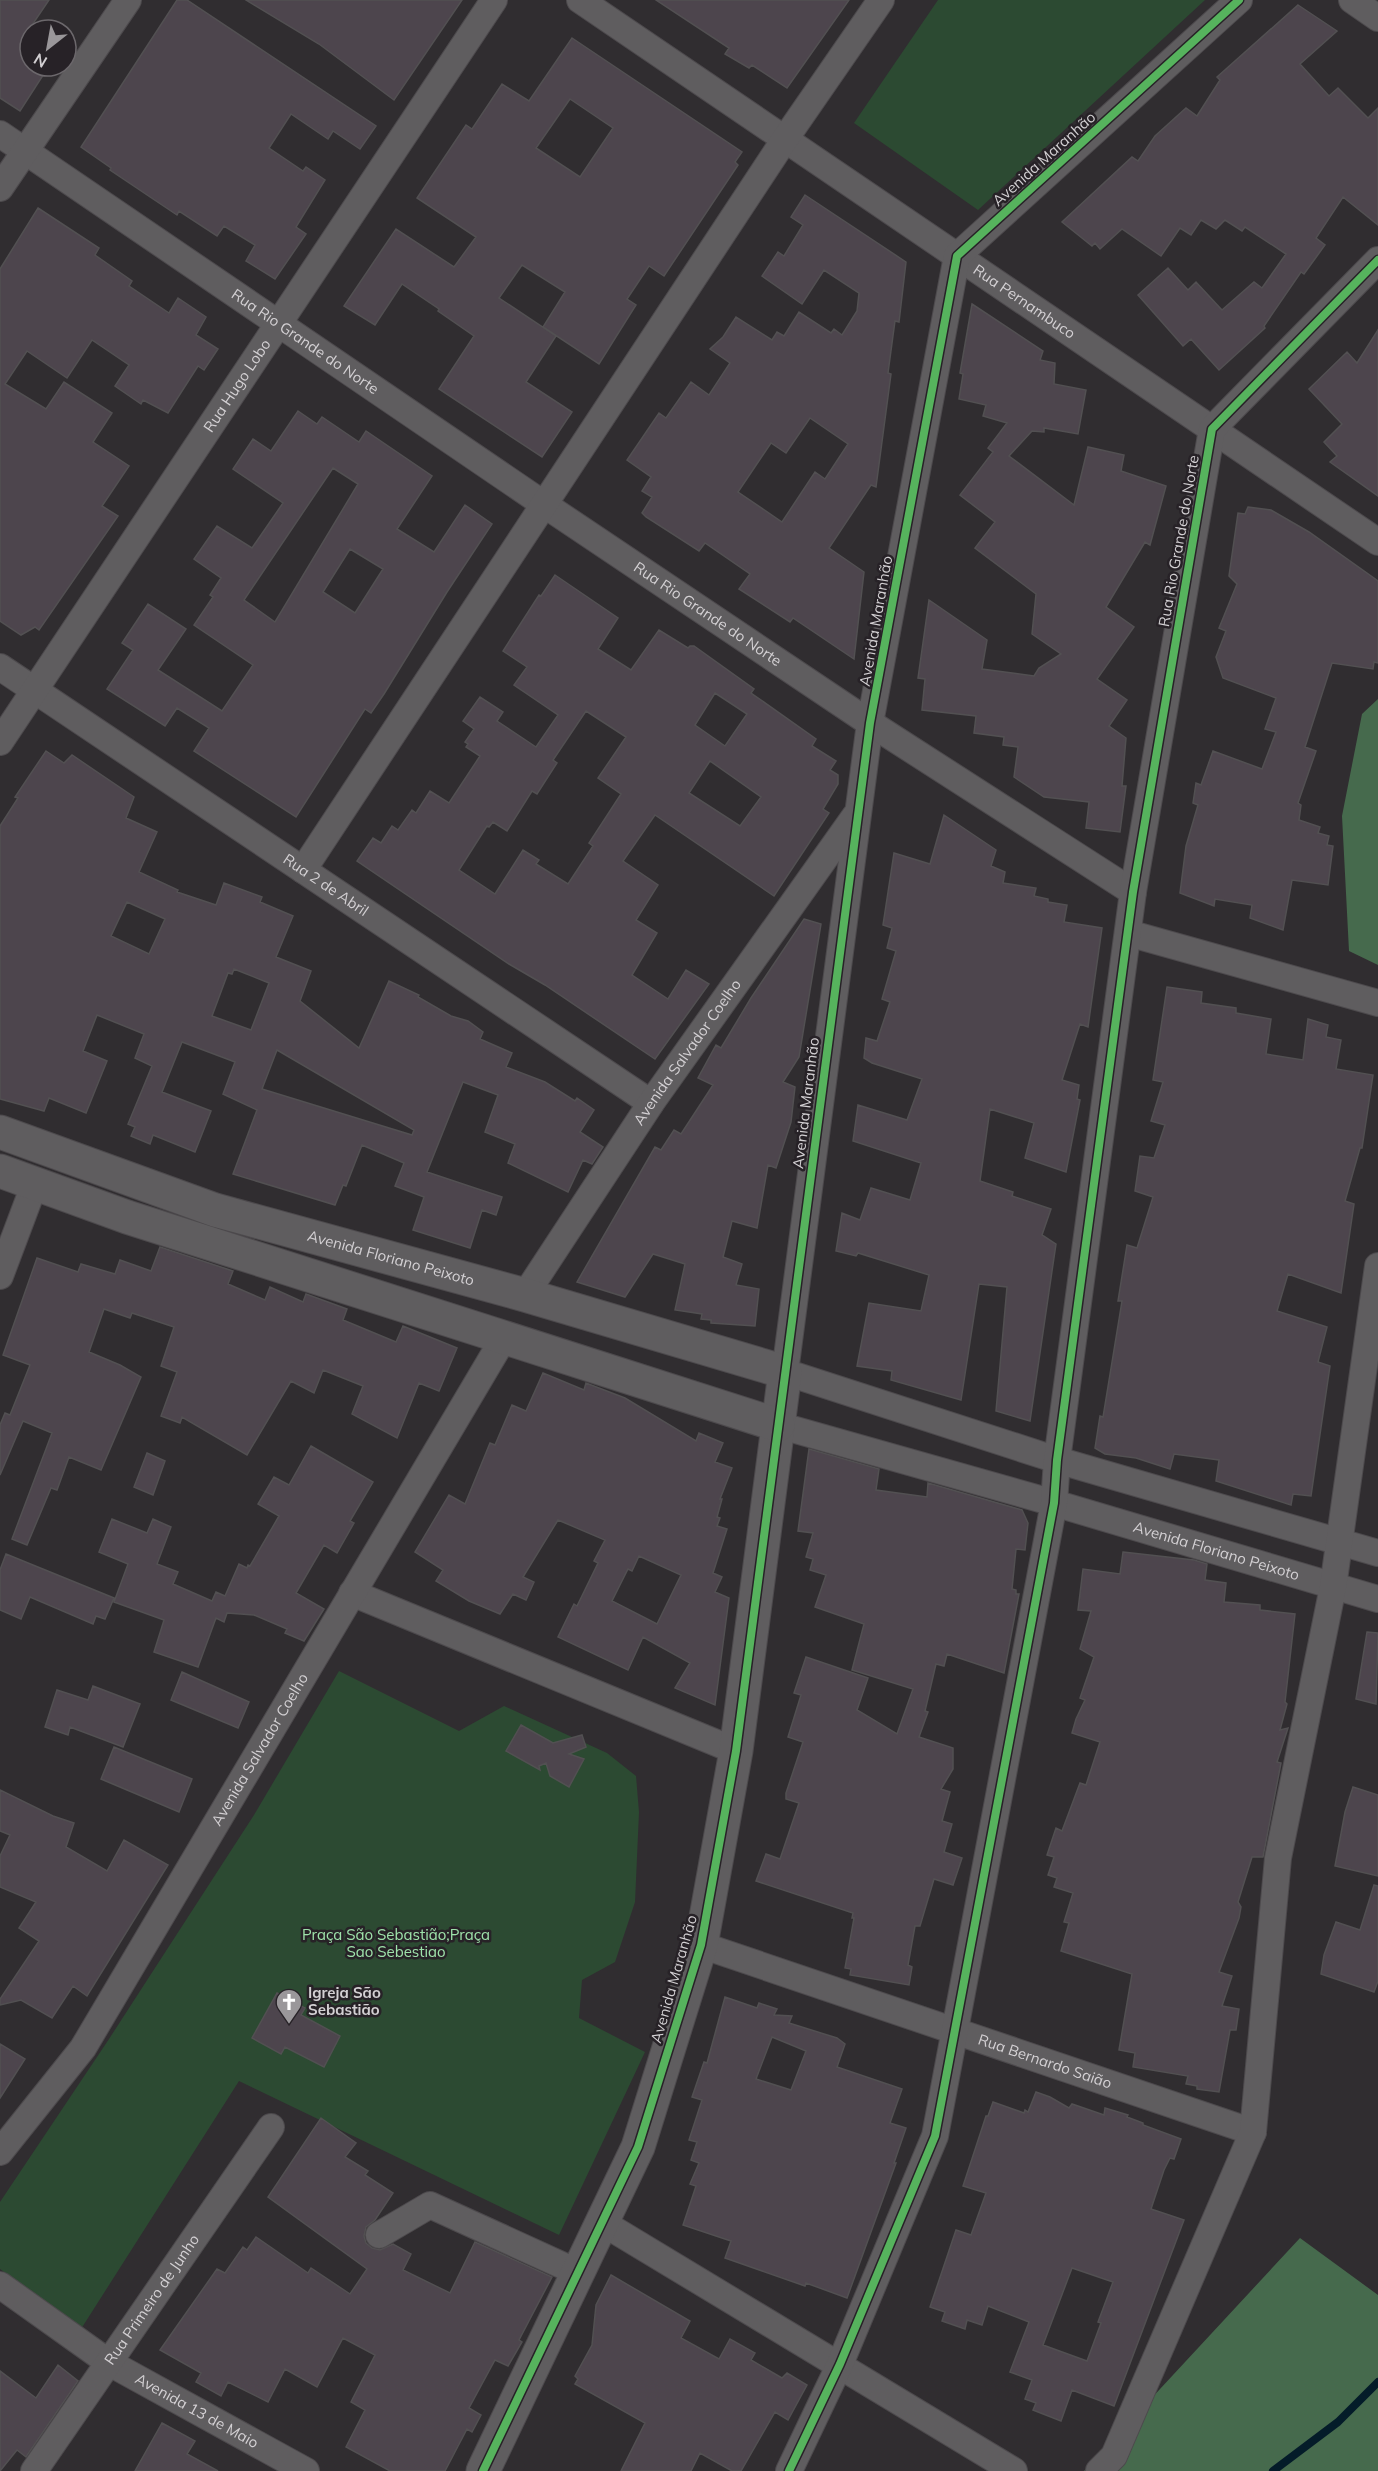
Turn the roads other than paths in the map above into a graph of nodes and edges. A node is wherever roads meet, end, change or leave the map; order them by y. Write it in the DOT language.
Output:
graph roads {
  1 [pos="128,0"];
  2 [pos="494,0"];
  3 [pos="580,0"];
  4 [pos="881,0"];
  5 [pos="1239,0"];
  6 [pos="1352,0"];
  7 [pos="1378,18"];
  8 [pos="0,134"];
  9 [pos="785,140"];
  10 [pos="26,151"];
  11 [pos="0,188"];
  12 [pos="957,256"];
  13 [pos="1378,260"];
  14 [pos="278,323"];
  15 [pos="1212,429"];
  16 [pos="544,505"];
  17 [pos="1378,542"];
  18 [pos="0,667"];
  19 [pos="34,690"];
  20 [pos="870,723"];
  21 [pos="0,742"];
  22 [pos="857,813"];
  23 [pos="303,870"];
  24 [pos="1133,892"];
  25 [pos="1128,933"];
  26 [pos="1378,1003"];
  27 [pos="651,1102"];
  28 [pos="0,1132"];
  29 [pos="0,1171"];
  30 [pos="137,1181"];
  31 [pos="35,1183"];
  32 [pos="215,1210"];
  33 [pos="127,1217"];
  34 [pos="202,1241"];
  35 [pos="1378,1266"];
  36 [pos="0,1276"];
  37 [pos="525,1295"];
  38 [pos="505,1336"];
  39 [pos="785,1372"];
  40 [pos="778,1425"];
  41 [pos="1057,1460"];
  42 [pos="1054,1503"];
  43 [pos="1338,1541"];
  44 [pos="1378,1553"];
  45 [pos="1333,1587"];
  46 [pos="352,1593"];
  47 [pos="1378,1599"];
  48 [pos="736,1751"];
  49 [pos="701,1945"];
  50 [pos="956,2030"];
  51 [pos="271,2127"];
  52 [pos="1254,2132"];
  53 [pos="0,2152"];
  54 [pos="603,2223"];
  55 [pos="379,2235"];
  56 [pos="579,2273"];
  57 [pos="0,2285"];
  58 [pos="108,2362"];
  59 [pos="840,2364"];
  60 [pos="34,2471"];
  61 [pos="306,2471"];
  62 [pos="483,2471"];
  63 [pos="789,2471"];
  64 [pos="1014,2471"];
  65 [pos="1099,2471"];
  1 -- 10 [label="street"];
  2 -- 14 [label="street, Rua Hugo Lobo"];
  3 -- 9 [label="street, Rua Pernambuco"];
  4 -- 9 [label="street"];
  5 -- 12 [label="street, Avenida Maranhão"];
  6 -- 7 [label="street"];
  8 -- 10 [label="street, Rua Rio Grande do Norte"];
  9 -- 12 [label="street, Rua Pernambuco"];
  9 -- 16 [label="street"];
  10 -- 11 [label="street"];
  10 -- 14 [label="street, Rua Rio Grande do Norte"];
  12 -- 15 [label="street, Rua Pernambuco"];
  12 -- 20 [label="street, Avenida Maranhão"];
  13 -- 15 [label="street"];
  14 -- 16 [label="street, Rua Rio Grande do Norte"];
  14 -- 19 [label="street, Rua Hugo Lobo"];
  15 -- 17 [label="street, Rua Pernambuco"];
  15 -- 24 [label="street, Rua Rio Grande do Norte"];
  16 -- 20 [label="street, Rua Rio Grande do Norte"];
  16 -- 23 [label="street"];
  18 -- 19 [label="street, Rua 2 de Abril"];
  19 -- 21 [label="street, Rua Hugo Lobo"];
  19 -- 23 [label="street, Rua 2 de Abril"];
  20 -- 22 [label="street, Avenida Maranhão"];
  20 -- 24 [label="street, Rua Rio Grande do Norte"];
  22 -- 27 [label="street, Avenida Salvador Coelho"];
  22 -- 39 [label="street, Avenida Maranhão"];
  23 -- 27 [label="street, Rua 2 de Abril"];
  24 -- 25 [label="street"];
  25 -- 26 [label="street"];
  25 -- 41 [label="street"];
  27 -- 37 [label="street, Avenida Salvador Coelho"];
  28 -- 30 [label="street, Avenida Floriano Peixoto"];
  29 -- 31 [label="street, Avenida Floriano Peixoto"];
  30 -- 32 [label="street, Avenida Floriano Peixoto"];
  30 -- 33 [label="street"];
  31 -- 33 [label="street, Avenida Floriano Peixoto"];
  31 -- 36 [label="street"];
  32 -- 34 [label="street"];
  32 -- 37 [label="street, Avenida Floriano Peixoto"];
  33 -- 34 [label="street, Avenida Floriano Peixoto"];
  34 -- 38 [label="street, Avenida Floriano Peixoto"];
  35 -- 43 [label="street"];
  37 -- 39 [label="street, Avenida Floriano Peixoto"];
  38 -- 40 [label="street, Avenida Floriano Peixoto"];
  38 -- 46 [label="street, Avenida Salvador Coelho"];
  39 -- 40 [label="street"];
  39 -- 41 [label="street, Avenida Floriano Peixoto"];
  40 -- 42 [label="street, Avenida Floriano Peixoto"];
  40 -- 48 [label="street, Avenida Maranhão"];
  41 -- 42 [label="street"];
  41 -- 43 [label="street, Avenida Floriano Peixoto"];
  42 -- 45 [label="street, Avenida Floriano Peixoto"];
  42 -- 50 [label="street"];
  43 -- 44 [label="street, Avenida Floriano Peixoto"];
  43 -- 45 [label="street"];
  45 -- 47 [label="street, Avenida Floriano Peixoto"];
  45 -- 52 [label="street"];
  46 -- 48 [label="street"];
  46 -- 53 [label="street, Avenida Salvador Coelho"];
  48 -- 49 [label="street, Avenida Maranhão"];
  49 -- 50 [label="street, Rua Bernardo Saião"];
  49 -- 54 [label="street, Avenida Maranhão"];
  50 -- 52 [label="street, Rua Bernardo Saião"];
  50 -- 59 [label="street"];
  51 -- 58 [label="street, Rua Primeiro de Junho"];
  52 -- 65 [label="street"];
  54 -- 56 [label="street, Avenida Maranhão"];
  54 -- 59 [label="street"];
  55 -- 56 [label="street"];
  56 -- 62 [label="street, Avenida Maranhão"];
  57 -- 58 [label="street, Avenida 13 de Maio"];
  58 -- 60 [label="street, Rua Primeiro de Junho"];
  58 -- 61 [label="street, Avenida 13 de Maio"];
  59 -- 63 [label="street"];
  59 -- 64 [label="street"];
}
